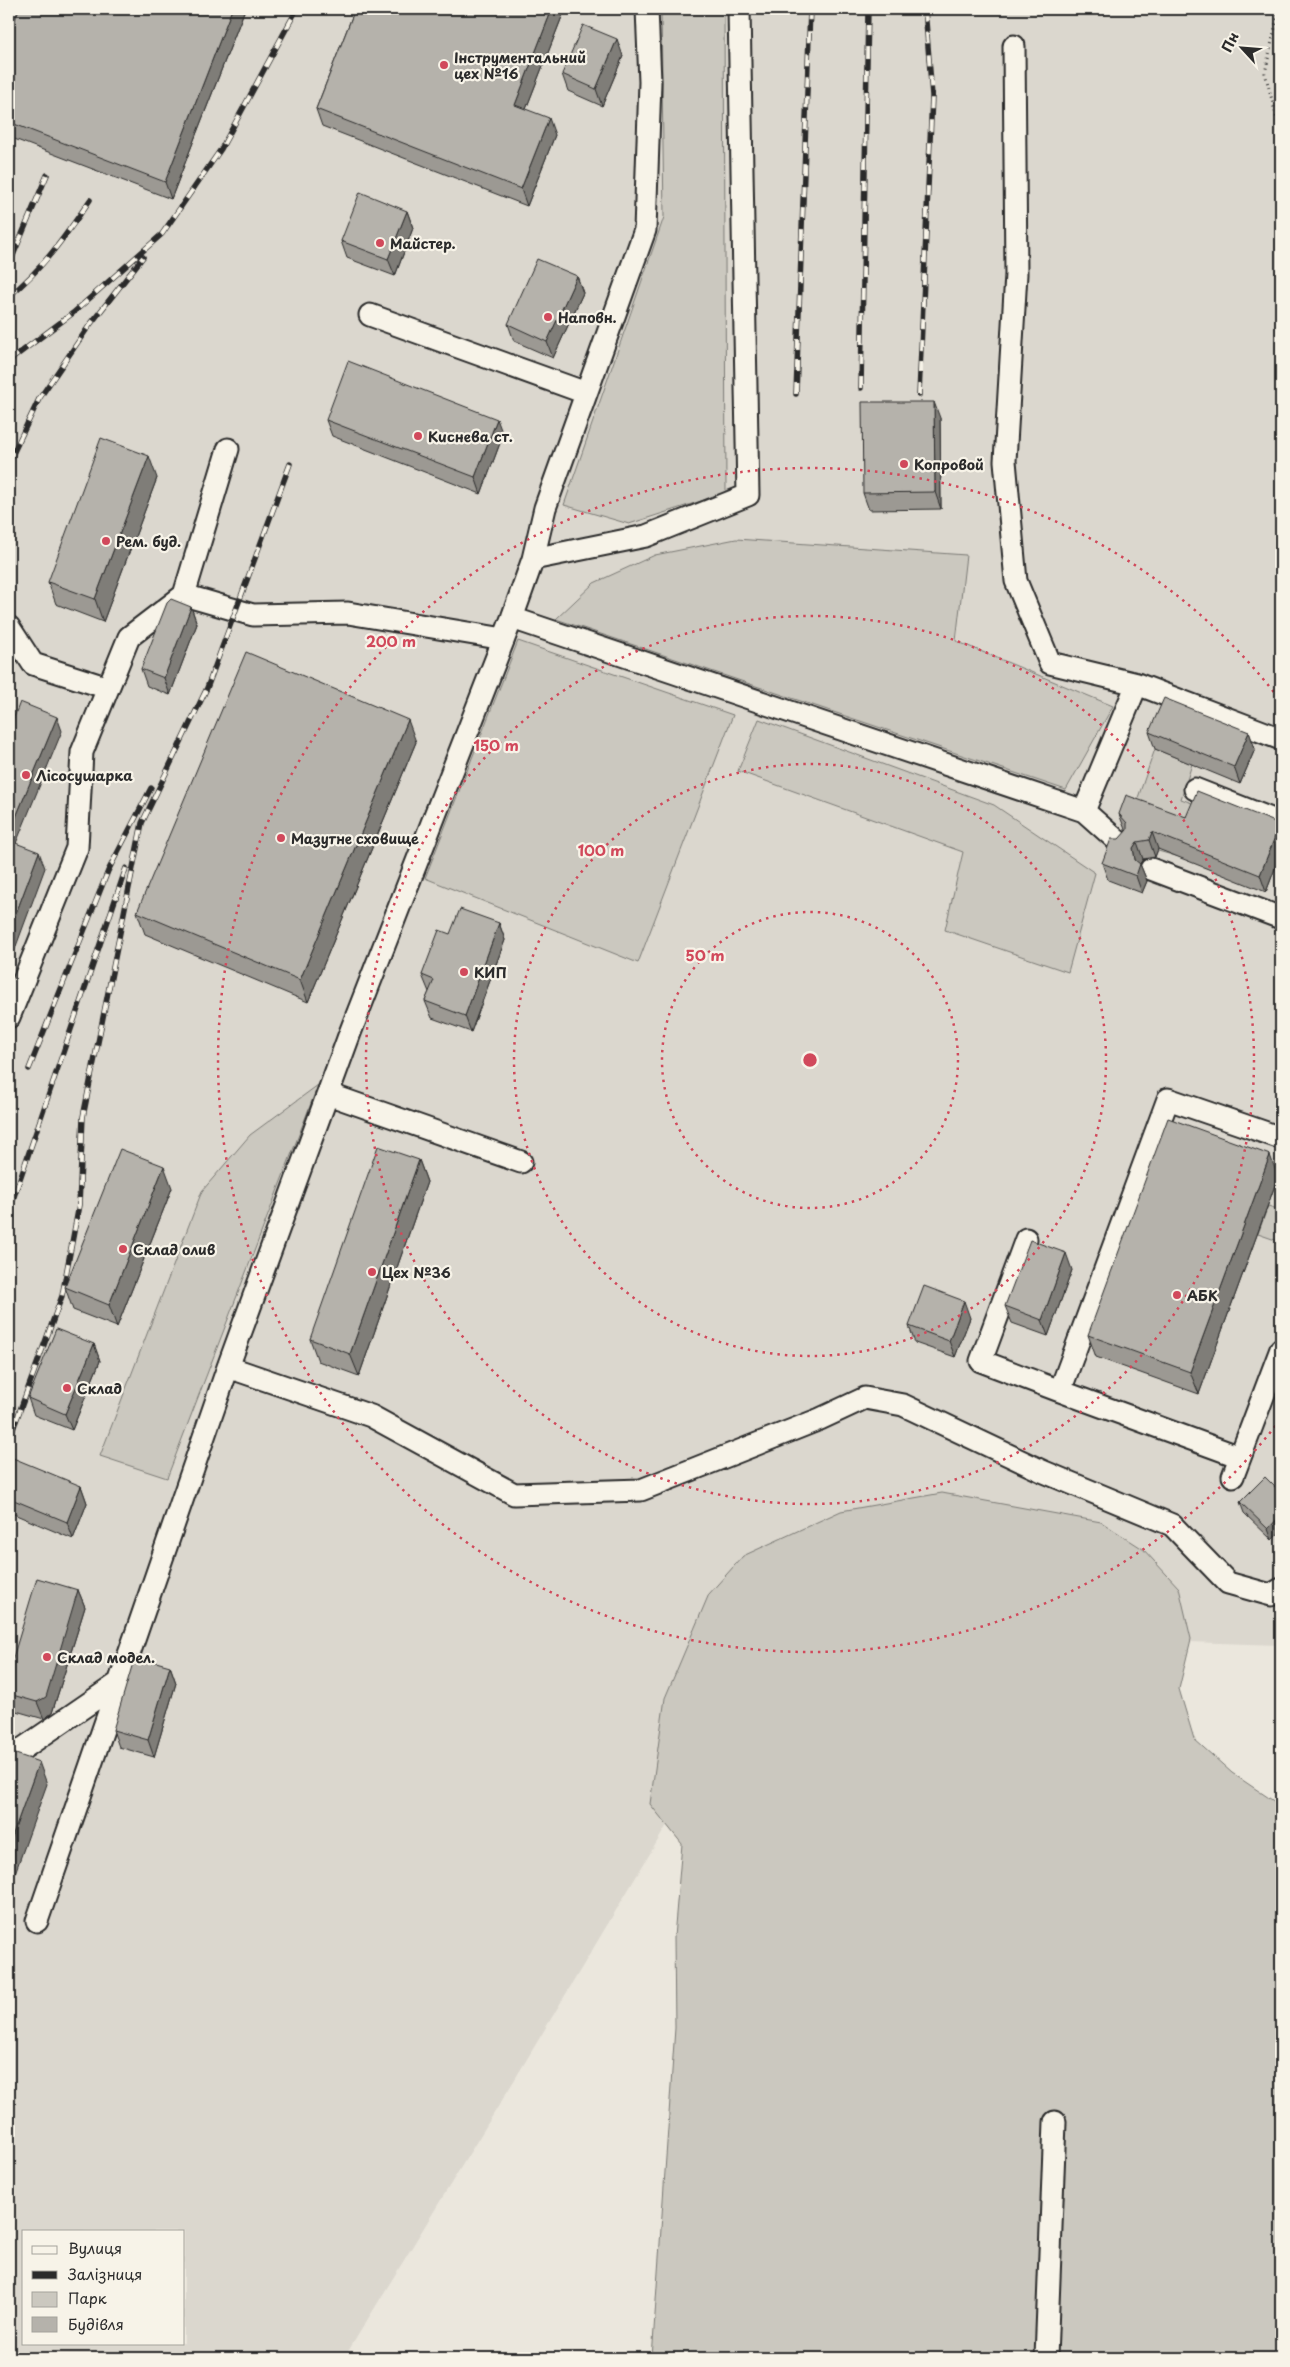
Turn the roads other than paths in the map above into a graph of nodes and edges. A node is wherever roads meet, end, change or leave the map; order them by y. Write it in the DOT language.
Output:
graph roads {
  1 [pos="647,9"];
  2 [pos="739,9"];
  3 [pos="1014,46"];
  4 [pos="370,315"];
  5 [pos="586,393"];
  6 [pos="228,449"];
  7 [pos="533,559"];
  8 [pos="184,595"];
  9 [pos="512,618"];
  10 [pos="9,627"];
  11 [pos="504,639"];
  12 [pos="1138,684"];
  13 [pos="108,688"];
  14 [pos="1281,739"];
  15 [pos="1195,789"];
  16 [pos="1084,811"];
  17 [pos="1281,823"];
  18 [pos="1121,844"];
  19 [pos="1151,869"];
  20 [pos="1281,918"];
  21 [pos="9,1017"];
  22 [pos="328,1094"];
  23 [pos="1281,1138"];
  24 [pos="521,1162"];
  25 [pos="1026,1239"];
  26 [pos="1281,1348"];
  27 [pos="228,1367"];
  28 [pos="1060,1391"];
  29 [pos="1281,1589"];
  30 [pos="120,1682"];
  31 [pos="9,1766"];
  32 [pos="37,1921"];
  33 [pos="1055,2122"];
  34 [pos="1046,2358"];
  1 -- 5 [label="lane"];
  2 -- 7 [label="lane"];
  3 -- 12 [label="lane"];
  4 -- 5 [label="lane"];
  5 -- 7 [label="lane"];
  6 -- 8 [label="lane"];
  7 -- 9 [label="lane"];
  8 -- 11 [label="lane"];
  8 -- 13 [label="lane"];
  9 -- 11 [label="lane"];
  9 -- 16 [label="lane"];
  10 -- 13 [label="lane"];
  11 -- 22 [label="lane"];
  12 -- 14 [label="lane"];
  12 -- 16 [label="lane"];
  13 -- 21 [label="lane"];
  15 -- 17 [label="lane"];
  16 -- 18 [label="lane"];
  19 -- 20 [label="lane"];
  22 -- 24 [label="lane"];
  22 -- 27 [label="lane"];
  23 -- 28 [label="lane"];
  25 -- 28 [label="lane"];
  26 -- 28 [label="lane"];
  27 -- 29 [label="lane"];
  27 -- 30 [label="lane"];
  30 -- 31 [label="lane"];
  30 -- 32 [label="lane"];
  33 -- 34 [label="lane"];
}
